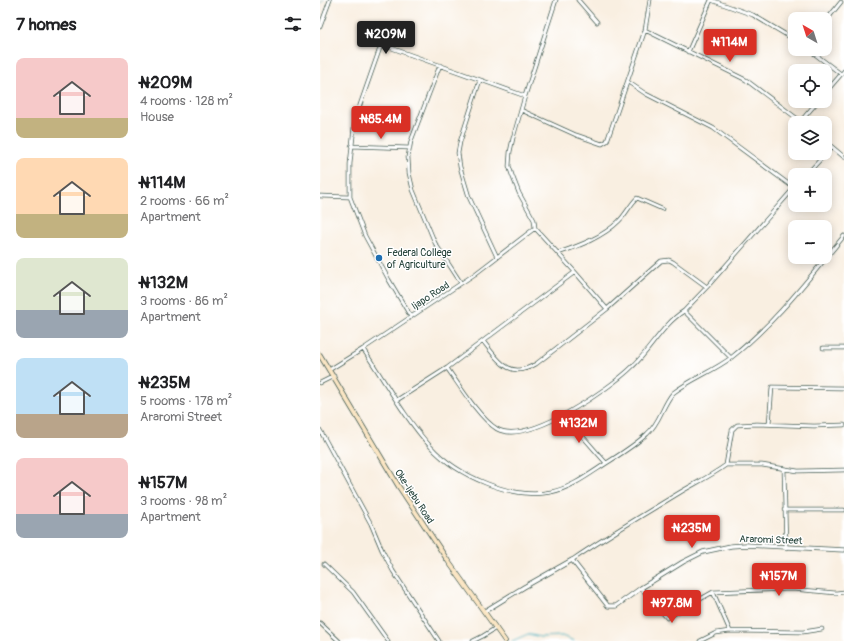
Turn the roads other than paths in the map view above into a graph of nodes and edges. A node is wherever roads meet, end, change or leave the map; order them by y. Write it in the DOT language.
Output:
graph roads {
  1 [pos="330,0"];
  2 [pos="556,0"];
  3 [pos="578,0"];
  4 [pos="650,0"];
  5 [pos="711,0"];
  6 [pos="841,1"];
  7 [pos="832,13"];
  8 [pos="597,22"];
  9 [pos="320,27"];
  10 [pos="645,30"];
  11 [pos="788,36"];
  12 [pos="688,52"];
  13 [pos="817,56"];
  14 [pos="440,65"];
  15 [pos="844,71"];
  16 [pos="841,74"];
  17 [pos="480,80"];
  18 [pos="628,82"];
  19 [pos="832,85"];
  20 [pos="525,96"];
  21 [pos="813,108"];
  22 [pos="521,110"];
  23 [pos="794,116"];
  24 [pos="807,116"];
  25 [pos="351,146"];
  26 [pos="832,147"];
  27 [pos="410,148"];
  28 [pos="844,157"];
  29 [pos="820,160"];
  30 [pos="812,168"];
  31 [pos="788,183"];
  32 [pos="788,195"];
  33 [pos="320,196"];
  34 [pos="350,196"];
  35 [pos="662,209"];
  36 [pos="535,228"];
  37 [pos="844,236"];
  38 [pos="558,253"];
  39 [pos="497,256"];
  40 [pos="575,272"];
  41 [pos="461,283"];
  42 [pos="707,287"];
  43 [pos="607,309"];
  44 [pos="684,311"];
  45 [pos="411,316"];
  46 [pos="483,341"];
  47 [pos="823,348"];
  48 [pos="844,348"];
  49 [pos="363,349"];
  50 [pos="320,355"];
  51 [pos="731,358"];
  52 [pos="447,368"];
  53 [pos="329,370"];
  54 [pos="334,376"];
  55 [pos="320,383"];
  56 [pos="844,388"];
  57 [pos="396,400"];
  58 [pos="564,415"];
  59 [pos="768,424"];
  60 [pos="844,425"];
  61 [pos="320,430"];
  62 [pos="606,463"];
  63 [pos="726,465"];
  64 [pos="784,469"];
  65 [pos="844,470"];
  66 [pos="784,510"];
  67 [pos="844,510"];
  68 [pos="786,548"];
  69 [pos="844,550"];
  70 [pos="572,560"];
  71 [pos="324,564"];
  72 [pos="641,588"];
  73 [pos="713,592"];
  74 [pos="844,592"];
  75 [pos="485,611"];
  76 [pos="320,622"];
  77 [pos="496,628"];
  78 [pos="822,629"];
  79 [pos="730,631"];
  80 [pos="339,641"];
  81 [pos="388,641"];
  82 [pos="439,641"];
  83 [pos="473,641"];
  84 [pos="505,641"];
  85 [pos="700,641"];
  1 -- 9 [label="street"];
  2 -- 20 [label="street"];
  3 -- 8 [label="street"];
  4 -- 10 [label="street"];
  5 -- 11 [label="street"];
  5 -- 12 [label="street"];
  6 -- 7 [label="street"];
  10 -- 12 [label="street"];
  10 -- 18 [label="street"];
  12 -- 23 [label="street"];
  13 -- 16 [label="street"];
  14 -- 17 [label="street"];
  14 -- 25 [label="street"];
  14 -- 27 [label="street"];
  15 -- 16 [label="street"];
  16 -- 19 [label="street"];
  17 -- 20 [label="street"];
  17 -- 39 [label="street"];
  18 -- 22 [label="street"];
  18 -- 31 [label="street"];
  20 -- 22 [label="street"];
  21 -- 24 [label="street"];
  22 -- 36 [label="street"];
  25 -- 27 [label="street"];
  25 -- 34 [label="street"];
  26 -- 28 [label="street"];
  27 -- 41 [label="street"];
  29 -- 30 [label="street"];
  32 -- 42 [label="street"];
  33 -- 34 [label="street"];
  34 -- 45 [label="street"];
  35 -- 38 [label="street"];
  36 -- 38 [label="street"];
  36 -- 39 [label="street, Ijapo Road"];
  37 -- 51 [label="street"];
  38 -- 40 [label="street"];
  39 -- 41 [label="street, Ijapo Road"];
  40 -- 43 [label="street"];
  40 -- 46 [label="street"];
  41 -- 45 [label="street, Ijapo Road"];
  42 -- 43 [label="street"];
  42 -- 44 [label="street"];
  43 -- 46 [label="street"];
  44 -- 51 [label="street"];
  44 -- 58 [label="street"];
  45 -- 49 [label="street, Ijapo Road"];
  46 -- 52 [label="street"];
  47 -- 48 [label="street"];
  49 -- 53 [label="street, Ijapo Road"];
  49 -- 57 [label="street"];
  50 -- 53 [label="main road, Oke-Ijebu Road"];
  51 -- 62 [label="street"];
  52 -- 57 [label="street"];
  52 -- 58 [label="street"];
  53 -- 54 [label="main road, Oke-Ijebu Road"];
  54 -- 55 [label="street"];
  54 -- 75 [label="main road, Oke-Ijebu Road"];
  56 -- 59 [label="street"];
  57 -- 62 [label="street"];
  58 -- 62 [label="street"];
  59 -- 60 [label="street"];
  59 -- 63 [label="street"];
  61 -- 82 [label="street"];
  63 -- 64 [label="street"];
  63 -- 70 [label="street"];
  64 -- 65 [label="street"];
  64 -- 66 [label="street"];
  66 -- 67 [label="street"];
  66 -- 68 [label="street"];
  68 -- 69 [label="street, Araromi Street"];
  68 -- 72 [label="street, Araromi Street"];
  70 -- 72 [label="street, Araromi Street"];
  70 -- 75 [label="street"];
  71 -- 81 [label="street"];
  72 -- 73 [label="street"];
  73 -- 74 [label="street"];
  73 -- 79 [label="street"];
  75 -- 77 [label="main road, Oke-Ijebu Road"];
  76 -- 80 [label="street"];
  77 -- 83 [label="street"];
  77 -- 84 [label="main road, Oke-Ijebu Road"];
  78 -- 79 [label="street"];
  79 -- 85 [label="street"];
}
